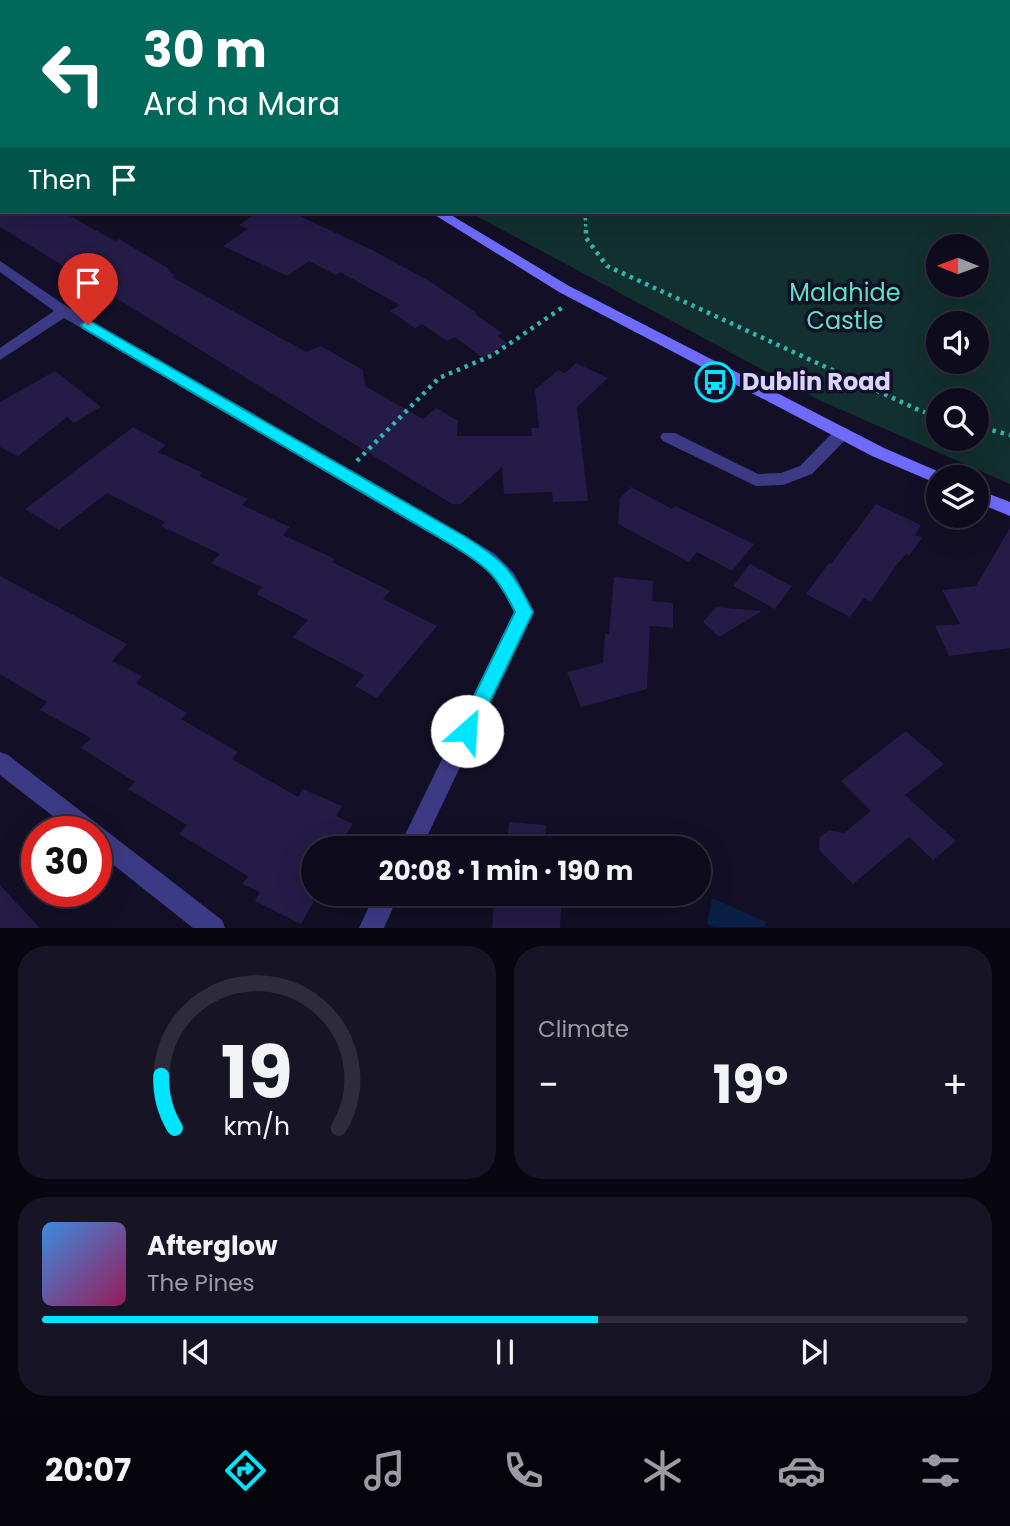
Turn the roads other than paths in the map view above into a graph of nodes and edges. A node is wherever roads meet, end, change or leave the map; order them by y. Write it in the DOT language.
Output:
graph roads {
  1 [pos="440,214"];
  2 [pos="0,265"];
  3 [pos="64,311"];
  4 [pos="0,355"];
  5 [pos="842,433"];
  6 [pos="669,437"];
  7 [pos="926,472"];
  8 [pos="989,500"];
  9 [pos="1010,509"];
  10 [pos="0,762"];
  11 [pos="70,816"];
  12 [pos="415,836"];
  13 [pos="112,849"];
  14 [pos="381,906"];
  15 [pos="214,928"];
  16 [pos="371,928"];
  1 -- 5 [label="main road"];
  2 -- 3 [label="street"];
  3 -- 4 [label="street"];
  3 -- 12 [label="street"];
  5 -- 6 [label="street"];
  5 -- 7 [label="main road"];
  8 -- 9 [label="main road"];
  10 -- 11 [label="street"];
  13 -- 15 [label="street"];
  14 -- 16 [label="street"];
}
